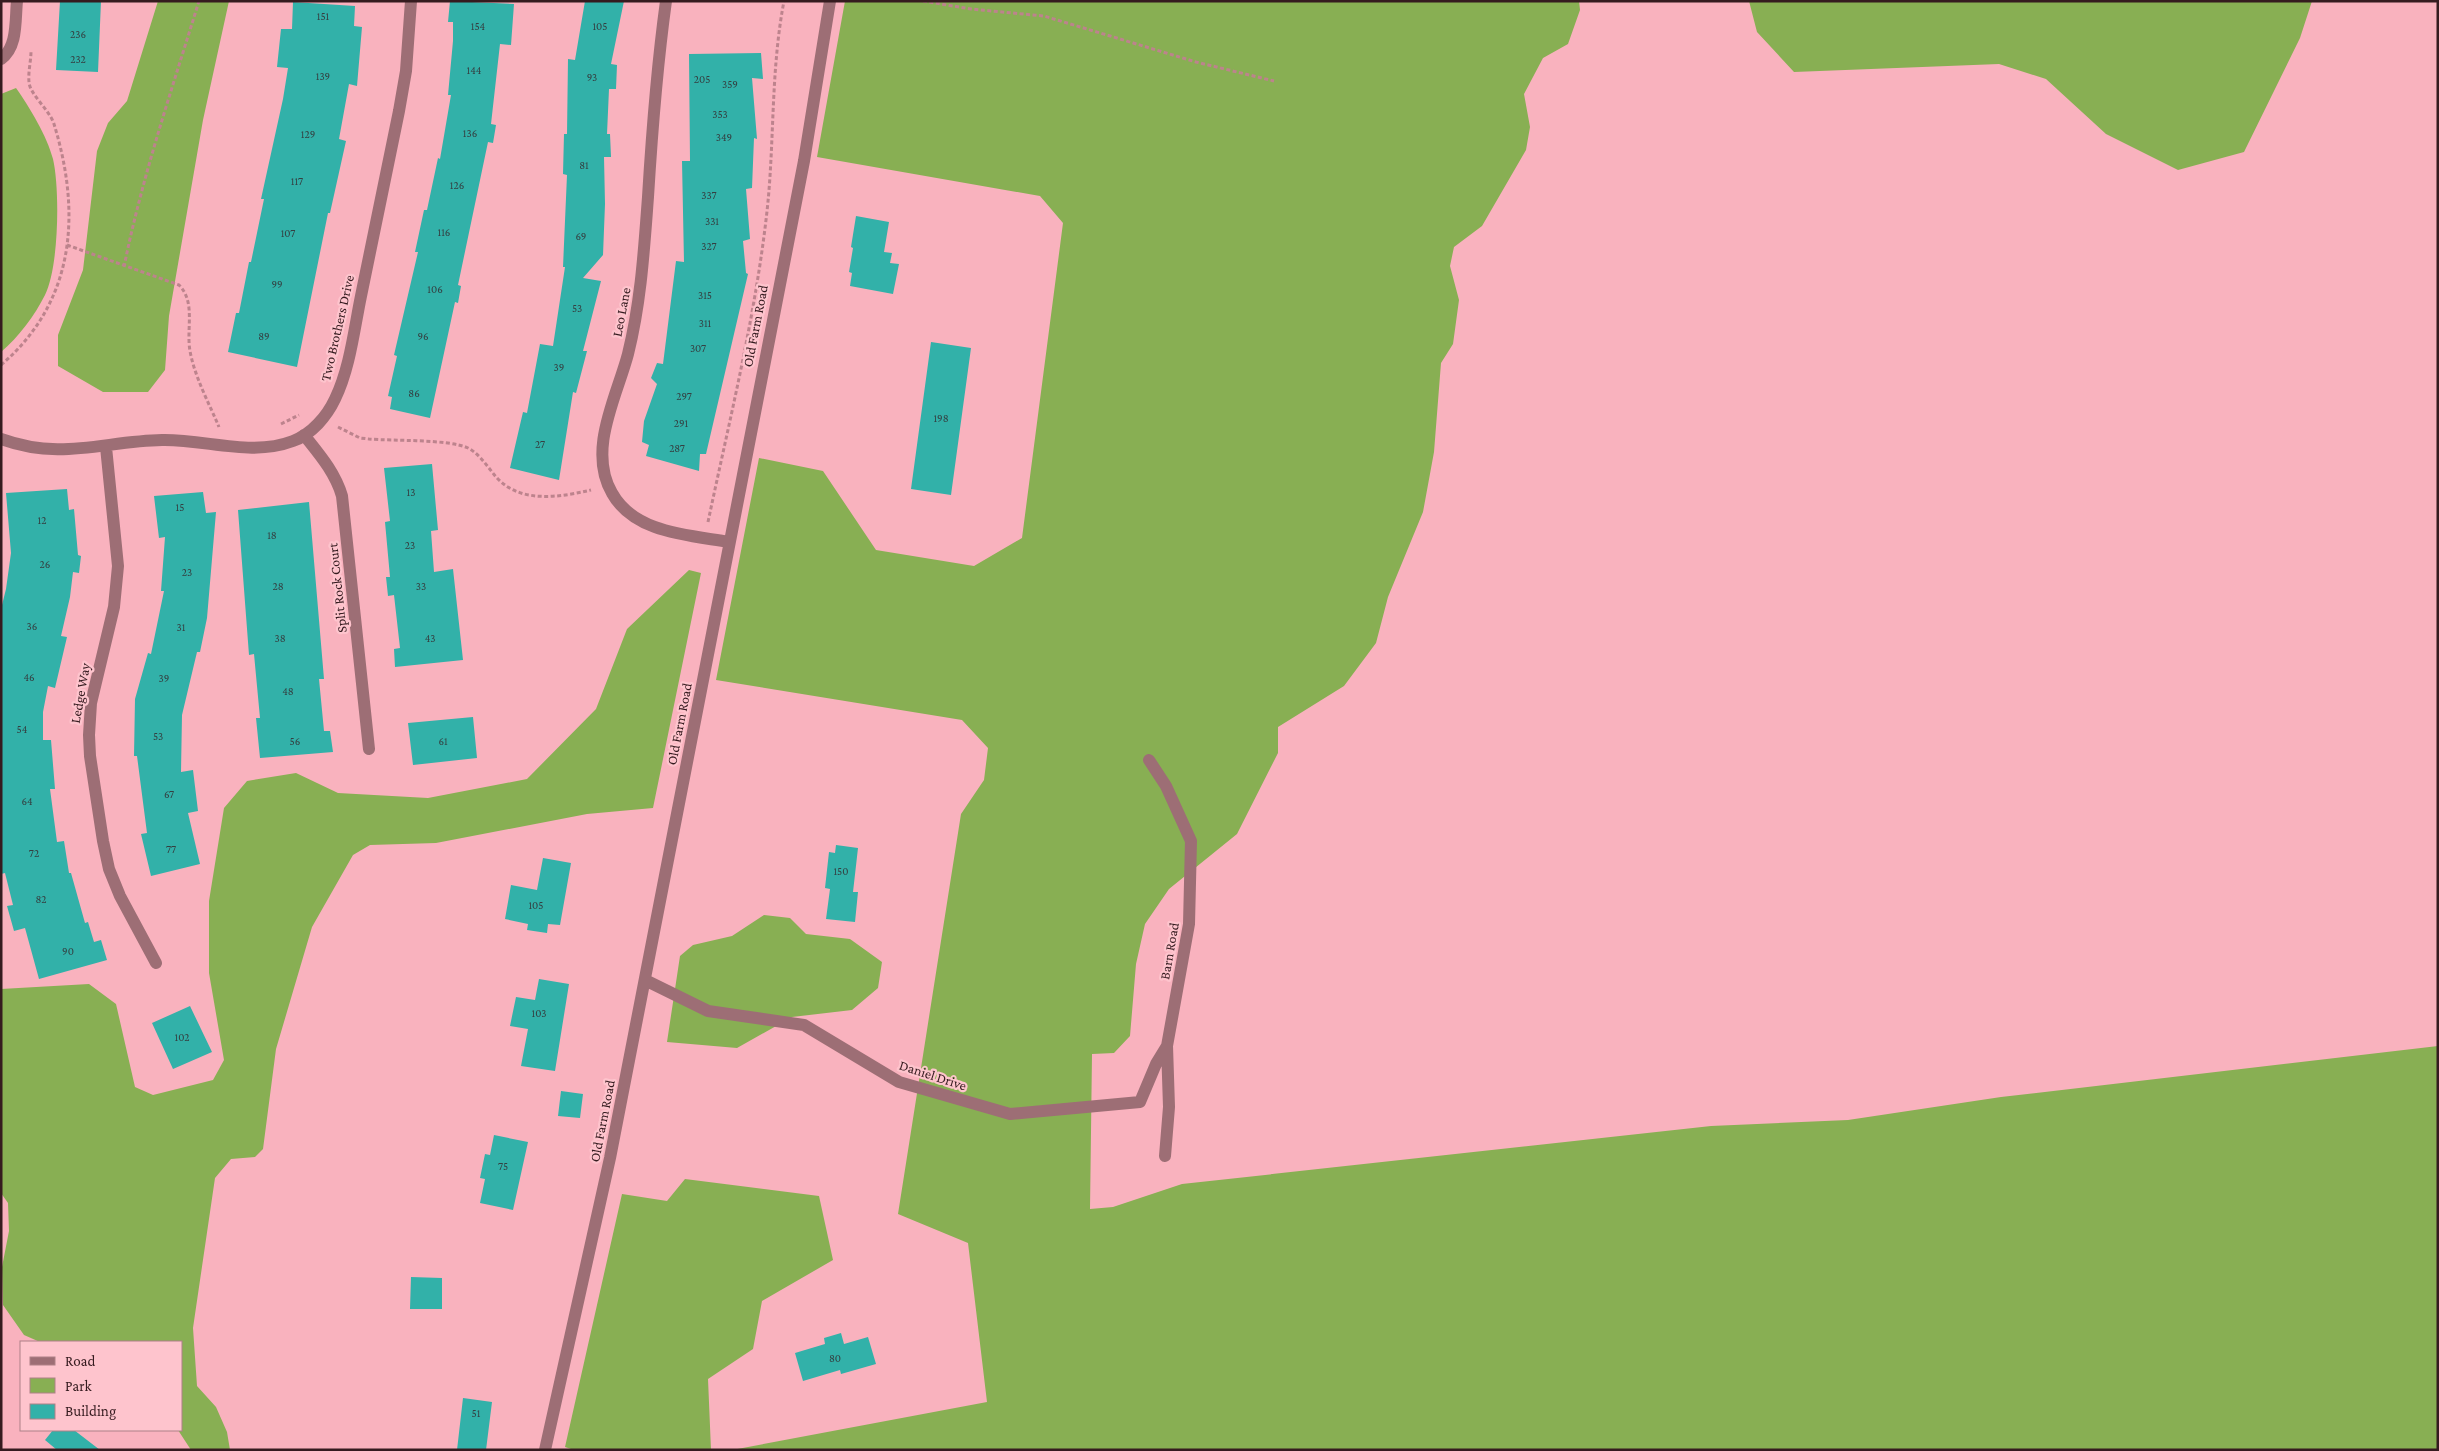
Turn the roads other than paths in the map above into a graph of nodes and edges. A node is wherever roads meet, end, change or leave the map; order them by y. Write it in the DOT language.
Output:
graph roads {
  1 [pos="17,1"];
  2 [pos="411,1"];
  3 [pos="666,1"];
  4 [pos="830,1"];
  5 [pos="1,59"];
  6 [pos="304,435"];
  7 [pos="1,439"];
  8 [pos="106,447"];
  9 [pos="729,542"];
  10 [pos="369,749"];
  11 [pos="1149,760"];
  12 [pos="156,964"];
  13 [pos="645,980"];
  14 [pos="1167,1046"];
  15 [pos="1165,1156"];
  16 [pos="545,1450"];
  1 -- 5 [label="street"];
  2 -- 6 [label="street, Two Brothers Drive"];
  3 -- 9 [label="street, Leo Lane"];
  4 -- 9 [label="street, Old Farm Road"];
  6 -- 8 [label="street, Two Brothers Drive"];
  6 -- 10 [label="street, Split Rock Court"];
  7 -- 8 [label="street, Two Brothers Drive"];
  8 -- 12 [label="street, Ledge Way"];
  9 -- 13 [label="street, Old Farm Road"];
  11 -- 14 [label="street, Barn Road"];
  13 -- 14 [label="street, Daniel Drive"];
  13 -- 16 [label="street, Old Farm Road"];
  14 -- 15 [label="street, Barn Road"];
}
